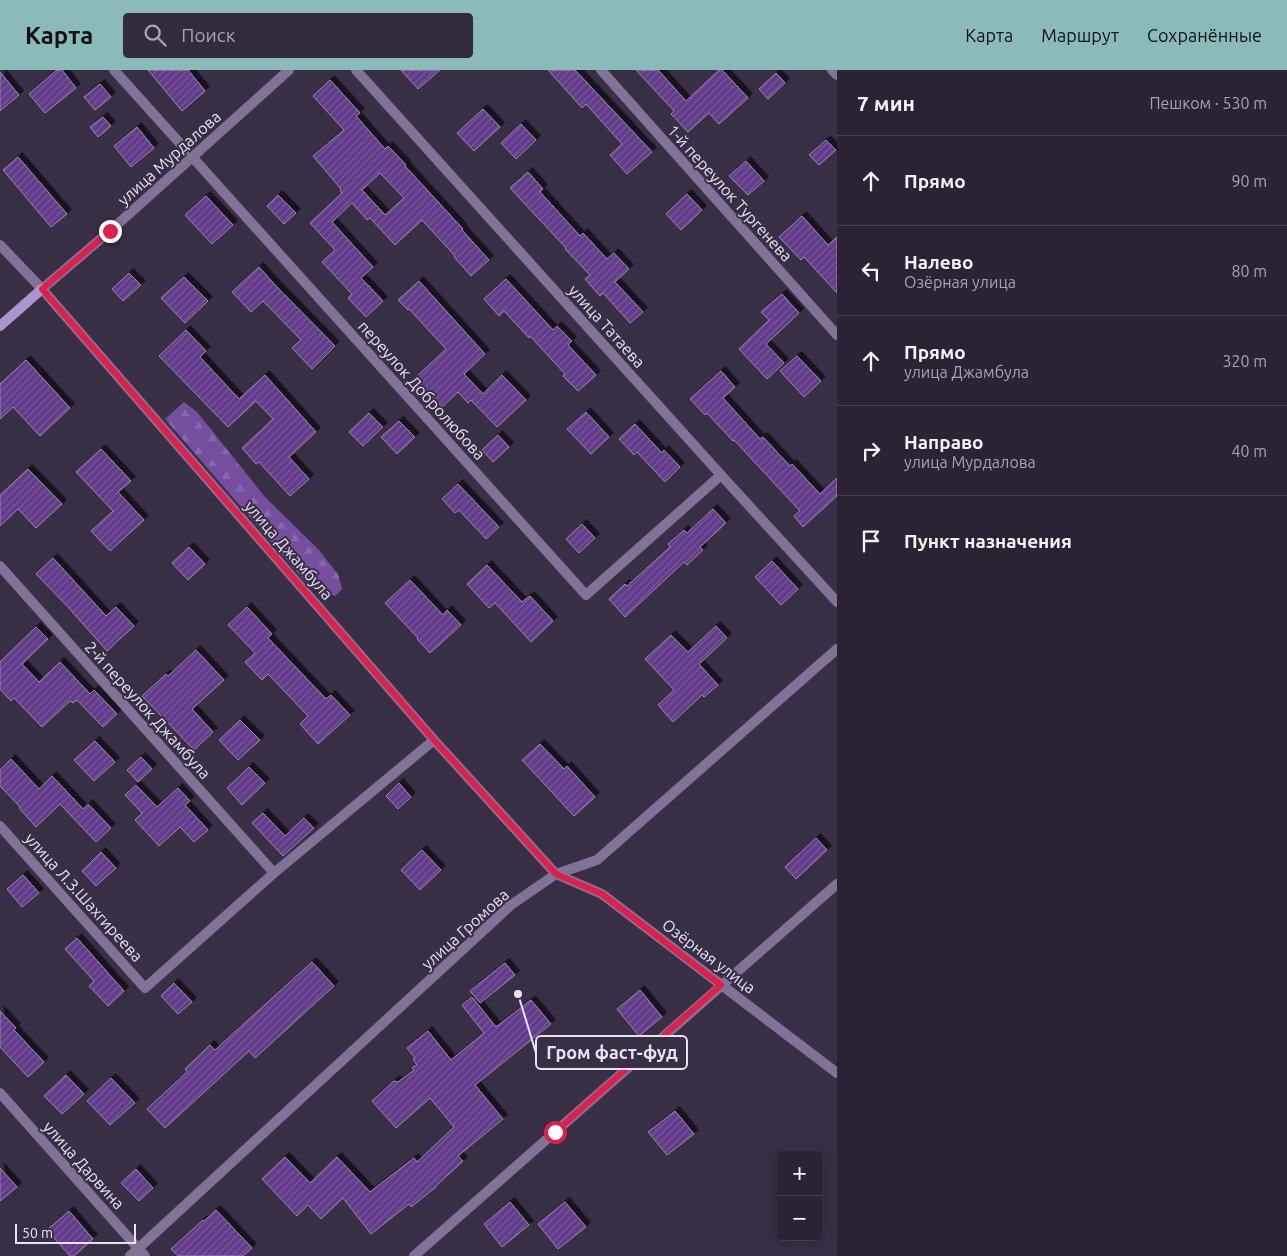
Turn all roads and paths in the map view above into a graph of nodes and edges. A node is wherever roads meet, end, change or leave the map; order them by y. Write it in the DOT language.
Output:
graph roads {
  1 [pos="114,70"];
  2 [pos="289,70"];
  3 [pos="356,70"];
  4 [pos="601,70"];
  5 [pos="832,70"];
  6 [pos="837,75"];
  7 [pos="192,157"];
  8 [pos="0,245"];
  9 [pos="42,289"];
  10 [pos="0,326"];
  11 [pos="837,335"];
  12 [pos="721,475"];
  13 [pos="0,566"];
  14 [pos="837,602"];
  15 [pos="837,650"];
  16 [pos="434,740"];
  17 [pos="0,826"];
  18 [pos="274,873"];
  19 [pos="556,874"];
  20 [pos="837,884"];
  21 [pos="721,985"];
  22 [pos="837,1072"];
  23 [pos="0,1093"];
  24 [pos="142,1252"];
  25 [pos="130,1256"];
  26 [pos="414,1256"];
  1 -- 7 [label="street, переулок Добролюбова"];
  2 -- 7 [label="street, улица Мурдалова"];
  3 -- 12 [label="street, улица Татаева"];
  4 -- 11 [label="street, 1-й переулок Тургенева"];
  5 -- 6 [label="street"];
  7 -- 9 [label="street, улица Мурдалова"];
  7 -- 12 [label="street, переулок Добролюбова"];
  8 -- 9 [label="street, улица Джамбула"];
  9 -- 10 [label="street, улица Мурдалова"];
  9 -- 16 [label="street, улица Джамбула"];
  12 -- 14 [label="street, улица Татаева"];
  13 -- 18 [label="street, 2-й переулок Джамбула"];
  15 -- 19 [label="street, улица Громова"];
  16 -- 18 [label="street"];
  16 -- 19 [label="street, улица Джамбула"];
  17 -- 18 [label="street, улица Л.З.Шахгиреева"];
  19 -- 21 [label="street, Озёрная улица"];
  19 -- 24 [label="street, улица Громова"];
  20 -- 21 [label="street"];
  21 -- 22 [label="street, Озёрная улица"];
  21 -- 26 [label="street"];
  23 -- 24 [label="street, улица Дарвина"];
  24 -- 25 [label="street, улица Громова"];
}
